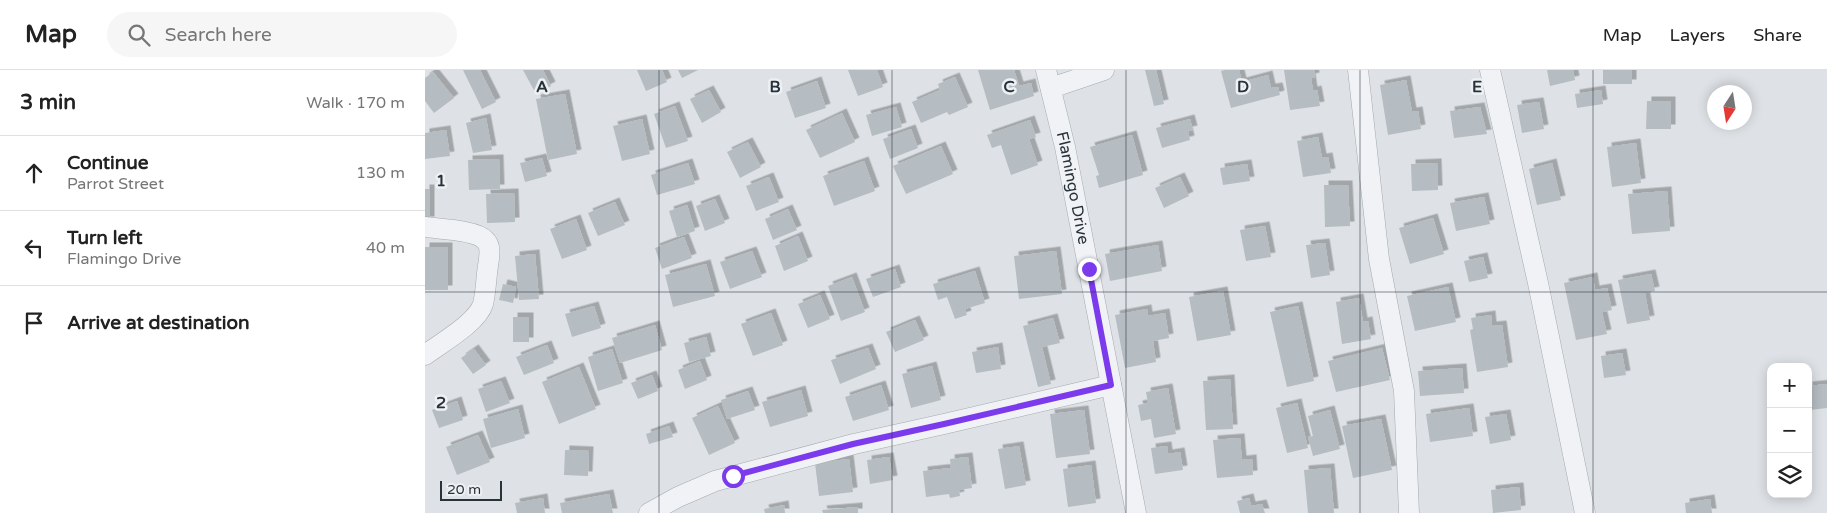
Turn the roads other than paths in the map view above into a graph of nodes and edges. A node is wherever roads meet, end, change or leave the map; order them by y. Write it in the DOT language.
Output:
graph roads {
  1 [pos="1104,70"];
  2 [pos="1358,70"];
  3 [pos="1490,70"];
  4 [pos="1048,79"];
  5 [pos="425,227"];
  6 [pos="425,355"];
  7 [pos="1111,385"];
  8 [pos="649,513"];
  9 [pos="1136,513"];
  10 [pos="1409,513"];
  11 [pos="1585,513"];
  1 -- 4 [label="street"];
  2 -- 10 [label="street"];
  3 -- 11 [label="street"];
  4 -- 7 [label="street, Flamingo Drive"];
  5 -- 6 [label="street"];
  7 -- 8 [label="street"];
  7 -- 9 [label="street, Flamingo Drive"];
}
